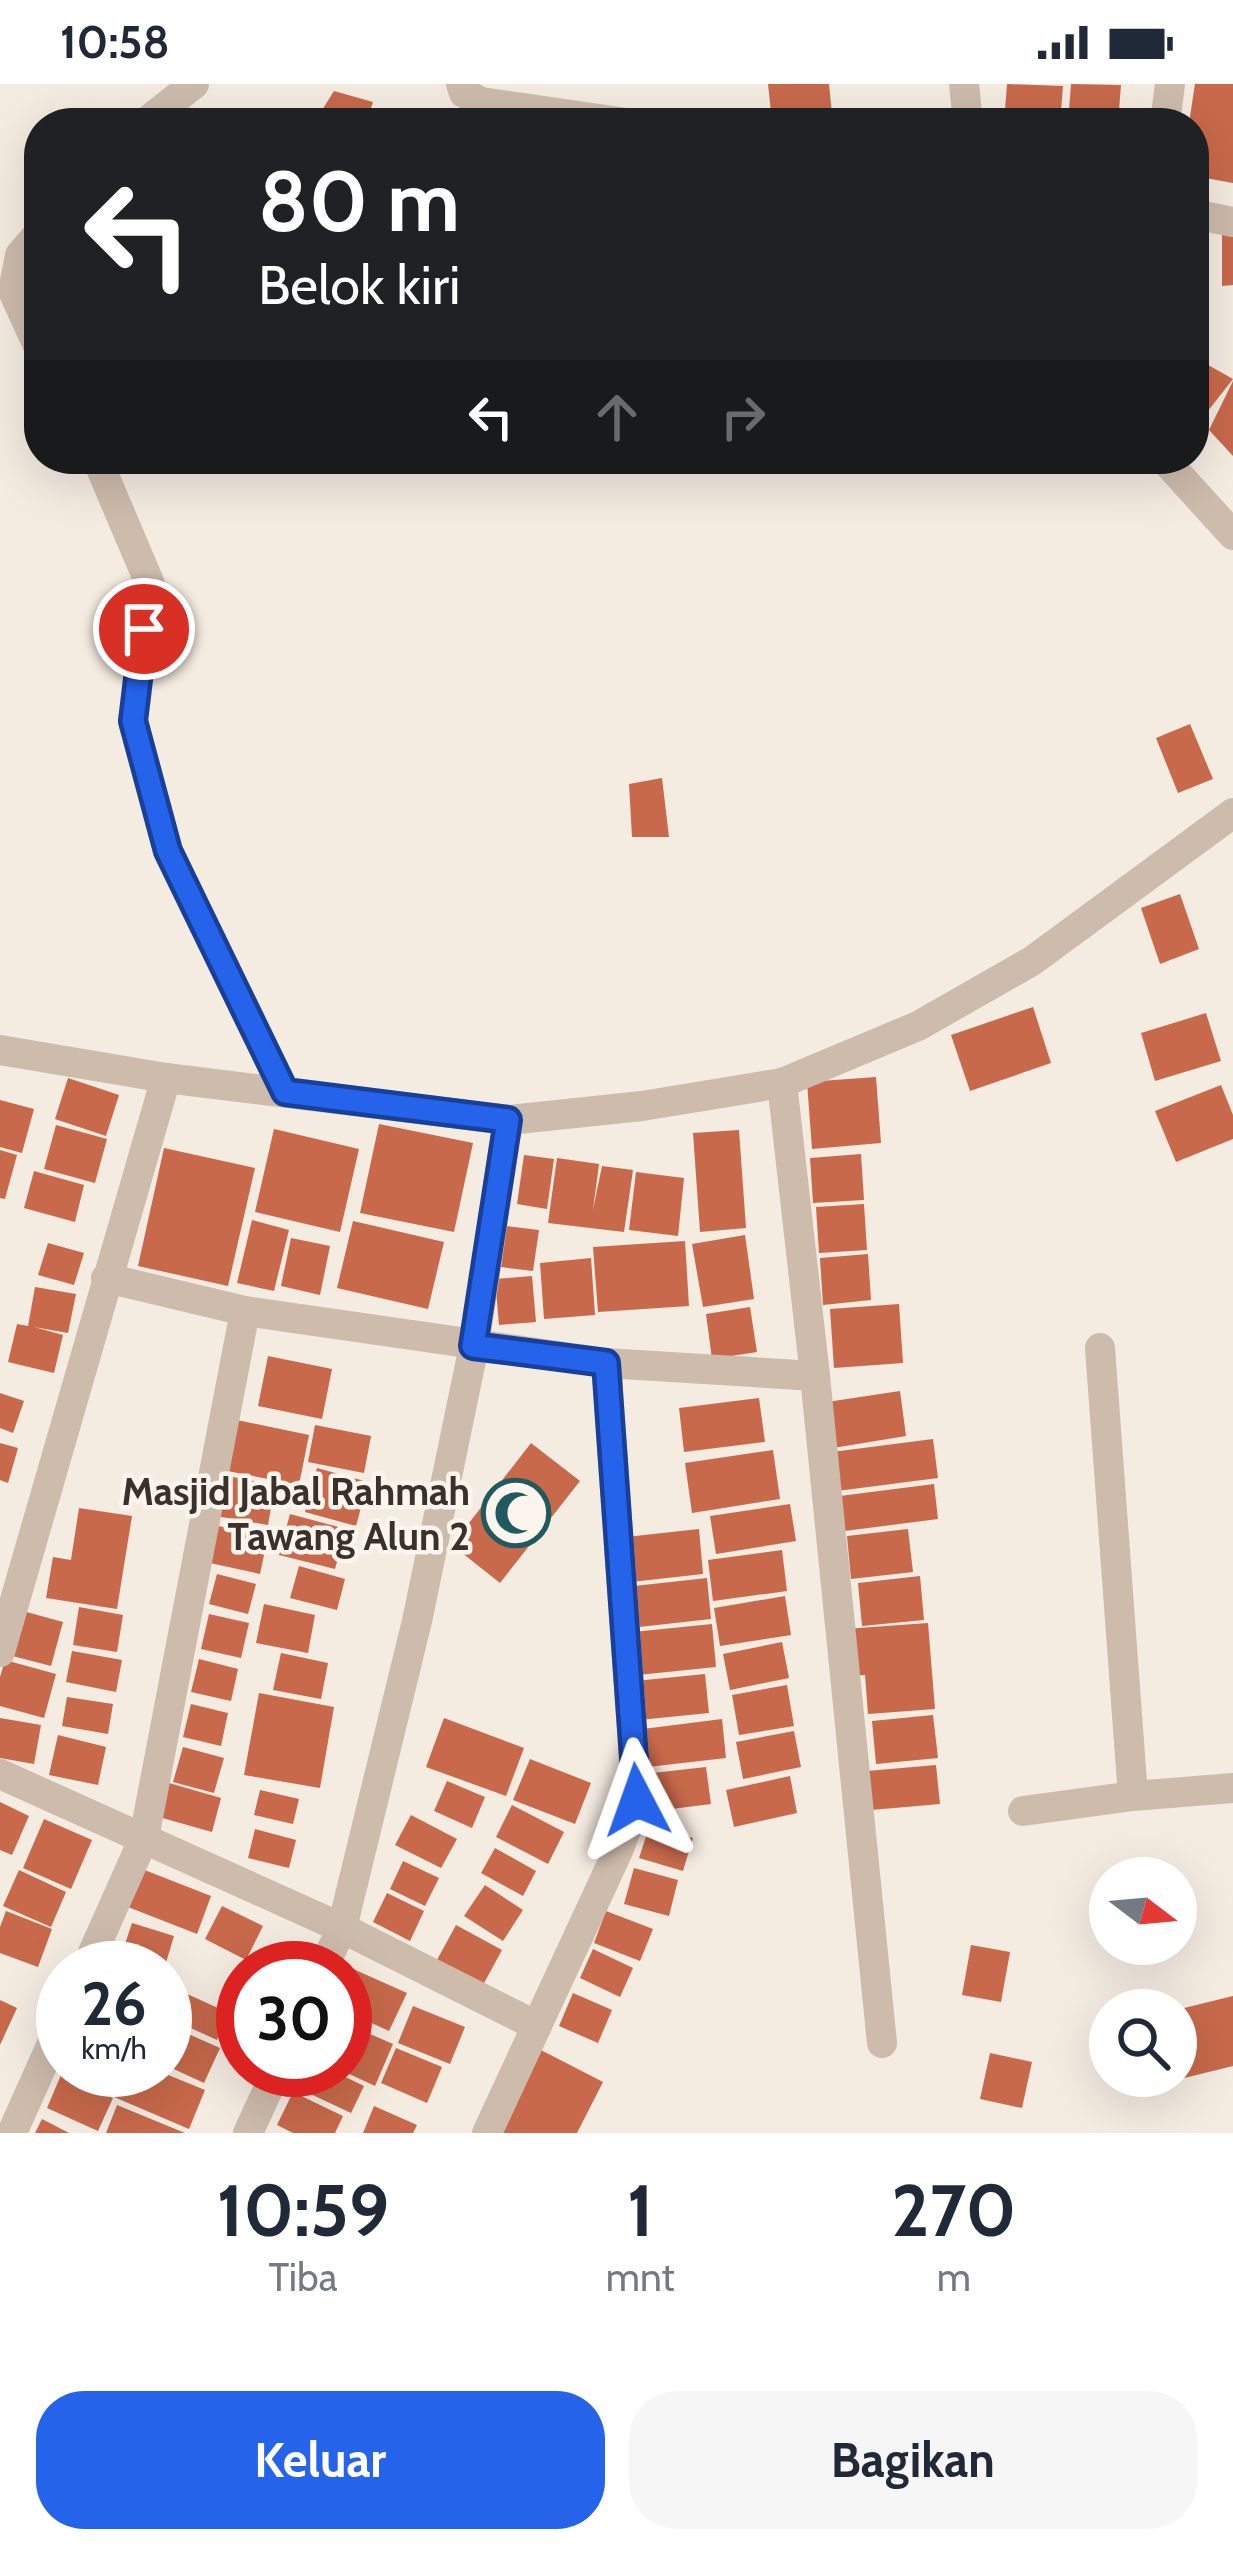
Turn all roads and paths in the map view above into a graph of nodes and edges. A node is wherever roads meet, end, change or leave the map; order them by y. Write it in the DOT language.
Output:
graph roads {
  1 [pos="194,84"];
  2 [pos="460,84"];
  3 [pos="164,108"];
  4 [pos="523,108"];
  5 [pos="24,250"];
  6 [pos="23,336"];
  7 [pos="103,474"];
  8 [pos="1178,474"];
  9 [pos="1233,535"];
  10 [pos="1233,813"];
  11 [pos="0,1050"];
  12 [pos="166,1078"];
  13 [pos="782,1083"];
  14 [pos="285,1092"];
  15 [pos="508,1120"];
  16 [pos="106,1278"];
  17 [pos="245,1312"];
  18 [pos="473,1346"];
  19 [pos="1100,1348"];
  20 [pos="606,1363"];
  21 [pos="815,1376"];
  22 [pos="0,1652"];
  23 [pos="0,1774"];
  24 [pos="1233,1788"];
  25 [pos="1133,1796"];
  26 [pos="1023,1811"];
  27 [pos="144,1838"];
  28 [pos="342,1928"];
  29 [pos="98,1941"];
  30 [pos="336,1941"];
  31 [pos="537,2026"];
  32 [pos="882,2043"];
  33 [pos="36,2079"];
  34 [pos="265,2097"];
  35 [pos="12,2133"];
  36 [pos="248,2133"];
  37 [pos="487,2133"];
  1 -- 3 [label="street"];
  2 -- 4 [label="street"];
  5 -- 6 [label="street"];
  7 -- 14 [label="street"];
  8 -- 9 [label="street"];
  10 -- 13 [label="street"];
  11 -- 12 [label="street"];
  12 -- 14 [label="street"];
  12 -- 16 [label="street"];
  13 -- 15 [label="street"];
  13 -- 21 [label="street"];
  14 -- 15 [label="street"];
  15 -- 18 [label="street"];
  16 -- 17 [label="street"];
  16 -- 22 [label="street"];
  17 -- 18 [label="street"];
  17 -- 27 [label="street"];
  18 -- 20 [label="street"];
  18 -- 28 [label="street"];
  19 -- 25 [label="street"];
  20 -- 21 [label="street"];
  20 -- 31 [label="street"];
  21 -- 32 [label="street"];
  23 -- 27 [label="street"];
  24 -- 25 [label="street"];
  25 -- 26 [label="street"];
  27 -- 28 [label="street"];
  27 -- 29 [label="street"];
  28 -- 30 [label="street"];
  28 -- 31 [label="street"];
  31 -- 37 [label="street"];
  33 -- 35 [label="street"];
  34 -- 36 [label="street"];
}
